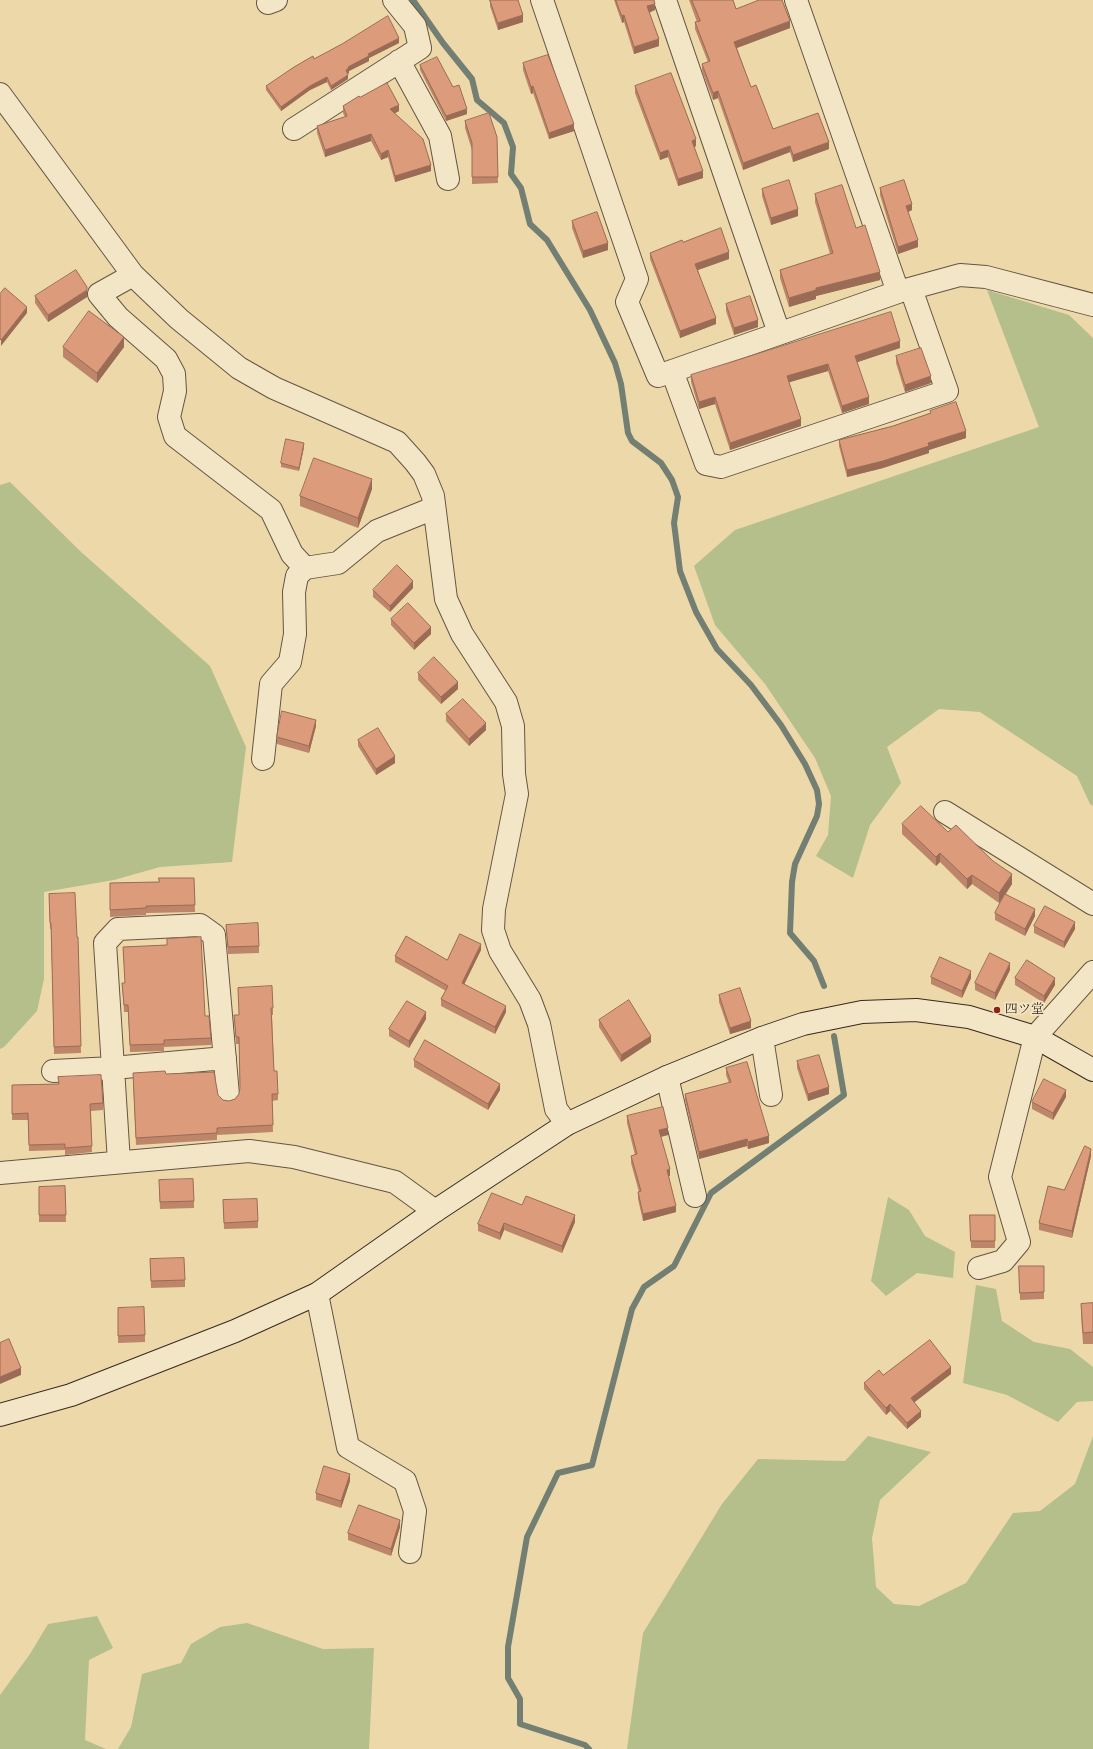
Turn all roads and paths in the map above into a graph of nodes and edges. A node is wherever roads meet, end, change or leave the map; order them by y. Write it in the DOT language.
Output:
graph roads {
  1 [pos="394,0"];
  2 [pos="542,0"];
  3 [pos="665,0"];
  4 [pos="796,0"];
  5 [pos="399,61"];
  6 [pos="0,94"];
  7 [pos="294,129"];
  8 [pos="448,179"];
  9 [pos="132,275"];
  10 [pos="904,291"];
  11 [pos="1093,305"];
  12 [pos="779,333"];
  13 [pos="672,371"];
  14 [pos="434,508"];
  15 [pos="305,568"];
  16 [pos="263,759"];
  17 [pos="945,812"];
  18 [pos="1093,904"];
  19 [pos="1093,972"];
  20 [pos="1035,1037"];
  21 [pos="762,1038"];
  22 [pos="225,1058"];
  23 [pos="113,1068"];
  24 [pos="1093,1070"];
  25 [pos="53,1071"];
  26 [pos="666,1077"];
  27 [pos="228,1095"];
  28 [pos="771,1095"];
  29 [pos="567,1124"];
  30 [pos="119,1162"];
  31 [pos="0,1173"];
  32 [pos="695,1196"];
  33 [pos="435,1211"];
  34 [pos="979,1268"];
  35 [pos="317,1294"];
  36 [pos="0,1415"];
  37 [pos="410,1552"];
  1 -- 5 [label="street"];
  2 -- 13 [label="street"];
  3 -- 12 [label="street"];
  4 -- 10 [label="street"];
  5 -- 7 [label="street"];
  5 -- 8 [label="street"];
  6 -- 9 [label="street"];
  9 -- 14 [label="street"];
  9 -- 15 [label="street"];
  10 -- 11 [label="street"];
  10 -- 12 [label="street"];
  10 -- 13 [label="street"];
  12 -- 13 [label="street"];
  14 -- 15 [label="street"];
  14 -- 29 [label="street"];
  15 -- 16 [label="street"];
  17 -- 18 [label="street"];
  19 -- 20 [label="street"];
  20 -- 21 [label="street"];
  20 -- 24 [label="street"];
  20 -- 34 [label="street"];
  21 -- 26 [label="street"];
  21 -- 28 [label="street"];
  22 -- 23 [label="street"];
  22 -- 23 [label="street"];
  22 -- 27 [label="street"];
  23 -- 25 [label="street"];
  23 -- 30 [label="street"];
  26 -- 29 [label="street"];
  26 -- 32 [label="street"];
  29 -- 33 [label="street"];
  30 -- 31 [label="street"];
  30 -- 33 [label="street"];
  33 -- 35 [label="street"];
  35 -- 36 [label="street"];
  35 -- 37 [label="street"];
}
